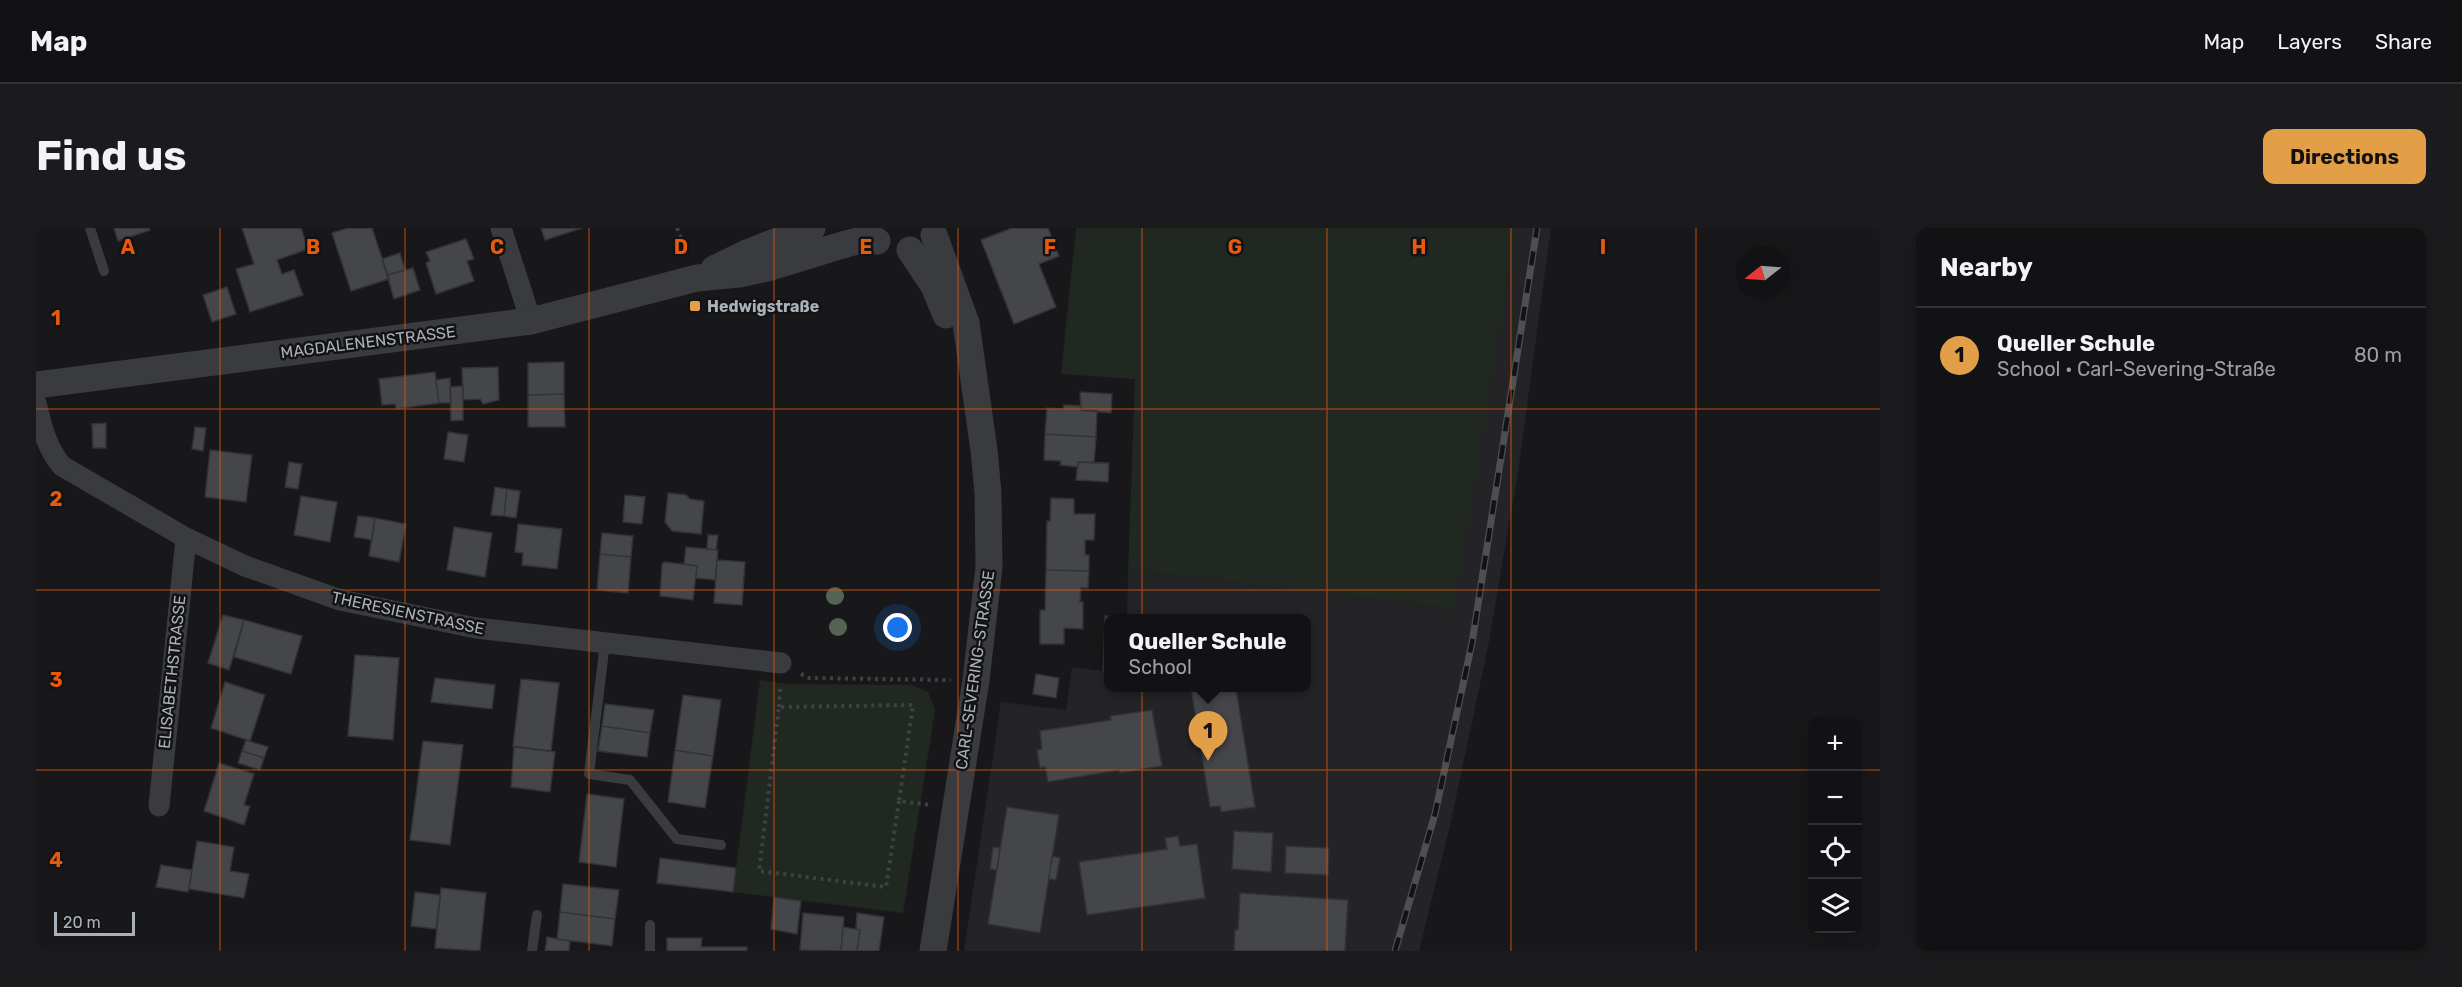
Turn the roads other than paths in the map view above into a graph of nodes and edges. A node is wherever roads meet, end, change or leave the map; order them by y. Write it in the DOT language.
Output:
graph roads {
  1 [pos="90,228"];
  2 [pos="501,228"];
  3 [pos="812,228"];
  4 [pos="936,232"];
  5 [pos="872,235"];
  6 [pos="910,250"];
  7 [pos="104,271"];
  8 [pos="697,278"];
  9 [pos="531,321"];
  10 [pos="36,385"];
  11 [pos="975,388"];
  12 [pos="36,403"];
  13 [pos="186,538"];
  14 [pos="605,643"];
  15 [pos="781,663"];
  16 [pos="159,806"];
  17 [pos="721,845"];
  18 [pos="537,915"];
  19 [pos="650,925"];
  20 [pos="532,951"];
  21 [pos="650,951"];
  22 [pos="933,951"];
  1 -- 7 [label="lane"];
  2 -- 9 [label="street"];
  3 -- 8 [label="street, MAGDALENENSTRASSE"];
  4 -- 6 [label="street"];
  4 -- 11 [label="street, CARL-SEVERING-STRASSE"];
  5 -- 6 [label="street"];
  5 -- 8 [label="street, MAGDALENENSTRASSE"];
  6 -- 11 [label="street, CARL-SEVERING-STRASSE"];
  8 -- 9 [label="street, MAGDALENENSTRASSE"];
  9 -- 10 [label="street, MAGDALENENSTRASSE"];
  11 -- 22 [label="street, CARL-SEVERING-STRASSE"];
  12 -- 13 [label="street, THERESIENSTRASSE"];
  13 -- 14 [label="street, THERESIENSTRASSE"];
  13 -- 16 [label="street, ELISABETHSTRASSE"];
  14 -- 15 [label="street, THERESIENSTRASSE"];
  14 -- 17 [label="lane"];
  18 -- 20 [label="lane"];
  19 -- 21 [label="lane"];
}
